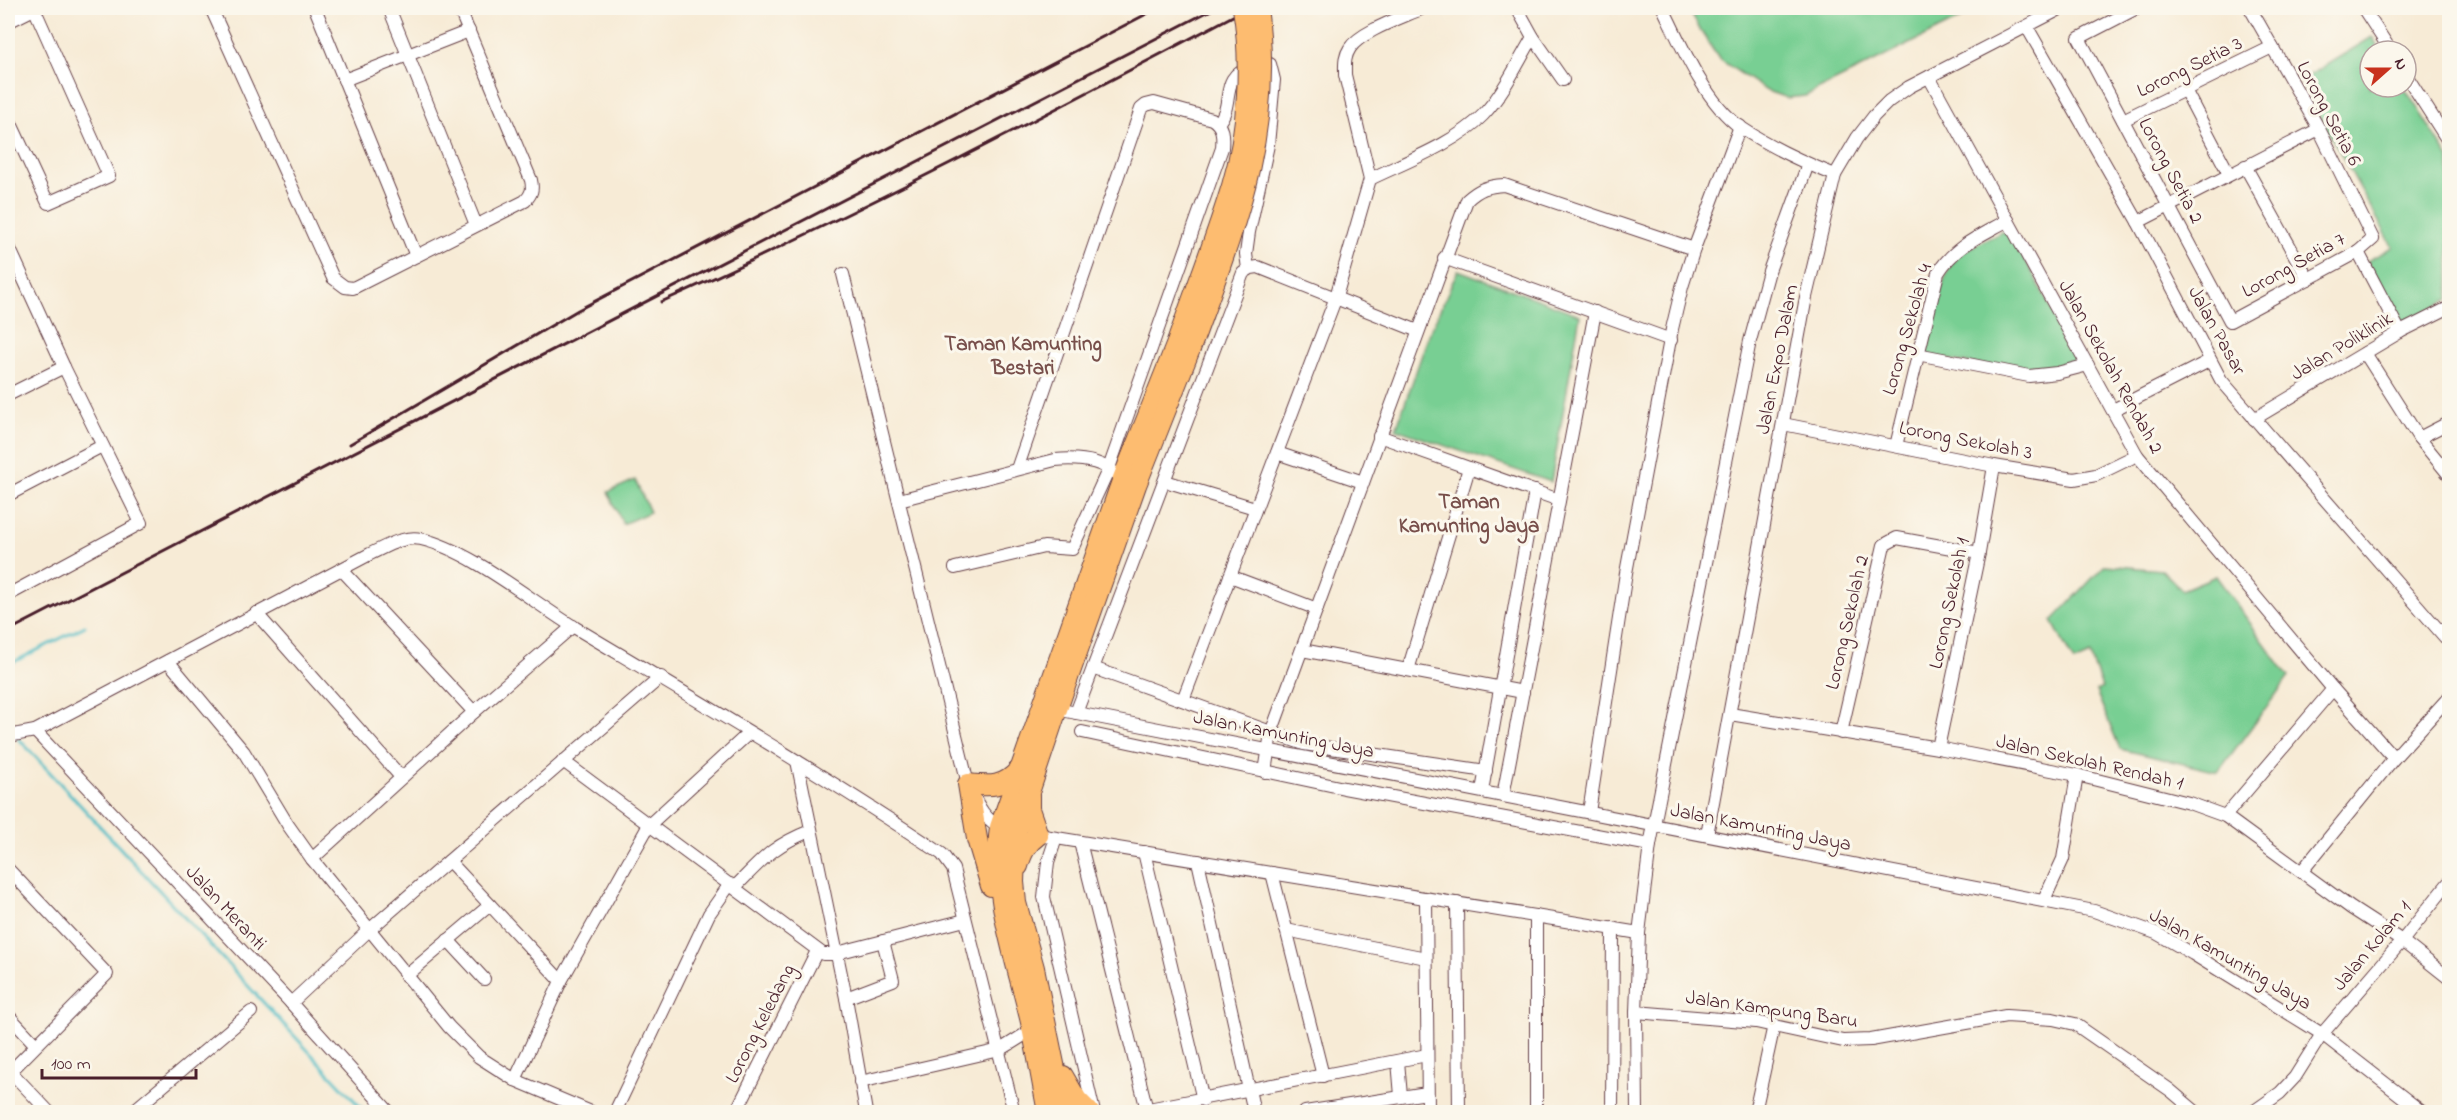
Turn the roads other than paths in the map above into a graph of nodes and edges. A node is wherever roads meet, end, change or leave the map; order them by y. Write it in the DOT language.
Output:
graph roads {
  1 [pos="34,8"];
  2 [pos="211,8"];
  3 [pos="315,8"];
  4 [pos="389,8"];
  5 [pos="459,8"];
  6 [pos="1243,8"];
  7 [pos="1257,8"];
  8 [pos="1423,8"];
  9 [pos="1517,8"];
  10 [pos="1663,8"];
  11 [pos="2062,8"];
  12 [pos="2137,8"];
  13 [pos="2250,8"];
  14 [pos="2363,8"];
  15 [pos="8,22"];
  16 [pos="2027,27"];
  17 [pos="469,31"];
  18 [pos="1533,37"];
  19 [pos="2383,39"];
  20 [pos="2272,47"];
  21 [pos="408,54"];
  22 [pos="1929,77"];
  23 [pos="344,80"];
  24 [pos="1563,80"];
  25 [pos="2185,90"];
  26 [pos="2418,94"];
  27 [pos="8,117"];
  28 [pos="2123,120"];
  29 [pos="1218,123"];
  30 [pos="1740,126"];
  31 [pos="2319,129"];
  32 [pos="2450,144"];
  33 [pos="1808,164"];
  34 [pos="2245,166"];
  35 [pos="2229,174"];
  36 [pos="1835,175"];
  37 [pos="1370,179"];
  38 [pos="2168,205"];
  39 [pos="2008,220"];
  40 [pos="2138,222"];
  41 [pos="476,225"];
  42 [pos="2373,238"];
  43 [pos="8,245"];
  44 [pos="1694,249"];
  45 [pos="2358,252"];
  46 [pos="416,256"];
  47 [pos="1444,258"];
  48 [pos="1248,269"];
  49 [pos="843,274"];
  50 [pos="2308,279"];
  51 [pos="1336,297"];
  52 [pos="2450,307"];
  53 [pos="1595,312"];
  54 [pos="2230,321"];
  55 [pos="1418,331"];
  56 [pos="2400,332"];
  57 [pos="1671,340"];
  58 [pos="1184,346"];
  59 [pos="2365,353"];
  60 [pos="1917,354"];
  61 [pos="2209,361"];
  62 [pos="2088,364"];
  63 [pos="64,367"];
  64 [pos="8,395"];
  65 [pos="2113,410"];
  66 [pos="2254,419"];
  67 [pos="2450,422"];
  68 [pos="1783,424"];
  69 [pos="1379,436"];
  70 [pos="2419,438"];
  71 [pos="102,446"];
  72 [pos="1896,446"];
  73 [pos="1277,453"];
  74 [pos="2137,455"];
  75 [pos="1994,466"];
  76 [pos="1469,468"];
  77 [pos="1017,469"];
  78 [pos="1116,475"];
  79 [pos="2450,476"];
  80 [pos="1165,481"];
  81 [pos="1363,482"];
  82 [pos="1535,491"];
  83 [pos="8,495"];
  84 [pos="899,500"];
  85 [pos="1559,500"];
  86 [pos="1255,508"];
  87 [pos="1979,553"];
  88 [pos="955,568"];
  89 [pos="342,570"];
  90 [pos="1230,576"];
  91 [pos="8,595"];
  92 [pos="1317,609"];
  93 [pos="256,614"];
  94 [pos="573,626"];
  95 [pos="2450,643"];
  96 [pos="1302,650"];
  97 [pos="168,661"];
  98 [pos="1093,668"];
  99 [pos="1408,670"];
  100 [pos="661,677"];
  101 [pos="1500,688"];
  102 [pos="2333,689"];
  103 [pos="1523,692"];
  104 [pos="2450,696"];
  105 [pos="1183,700"];
  106 [pos="1058,709"];
  107 [pos="474,712"];
  108 [pos="1730,714"];
  109 [pos="34,731"];
  110 [pos="1082,732"];
  111 [pos="749,733"];
  112 [pos="1271,733"];
  113 [pos="1841,733"];
  114 [pos="8,736"];
  115 [pos="1938,748"];
  116 [pos="1269,750"];
  117 [pos="2394,758"];
  118 [pos="563,761"];
  119 [pos="797,761"];
  120 [pos="1018,771"];
  121 [pos="1486,771"];
  122 [pos="1265,772"];
  123 [pos="2077,775"];
  124 [pos="401,777"];
  125 [pos="968,784"];
  126 [pos="1482,791"];
  127 [pos="1029,793"];
  128 [pos="1503,796"];
  129 [pos="1589,812"];
  130 [pos="2225,816"];
  131 [pos="649,825"];
  132 [pos="1655,825"];
  133 [pos="1008,829"];
  134 [pos="810,831"];
  135 [pos="1707,835"];
  136 [pos="1047,836"];
  137 [pos="1080,842"];
  138 [pos="1650,845"];
  139 [pos="1144,852"];
  140 [pos="312,859"];
  141 [pos="449,861"];
  142 [pos="1198,861"];
  143 [pos="8,869"];
  144 [pos="2302,871"];
  145 [pos="1272,873"];
  146 [pos="1014,882"];
  147 [pos="2450,882"];
  148 [pos="732,886"];
  149 [pos="1426,898"];
  150 [pos="2044,900"];
  151 [pos="1457,903"];
  152 [pos="490,905"];
  153 [pos="1006,915"];
  154 [pos="1536,916"];
  155 [pos="965,920"];
  156 [pos="1613,928"];
  157 [pos="1286,930"];
  158 [pos="368,931"];
  159 [pos="1639,933"];
  160 [pos="448,940"];
  161 [pos="883,941"];
  162 [pos="2402,941"];
  163 [pos="818,951"];
  164 [pos="837,953"];
  165 [pos="1426,958"];
  166 [pos="406,976"];
  167 [pos="484,979"];
  168 [pos="2450,979"];
  169 [pos="561,981"];
  170 [pos="846,998"];
  171 [pos="291,1003"];
  172 [pos="1041,1005"];
  173 [pos="251,1012"];
  174 [pos="1636,1012"];
  175 [pos="8,1015"];
  176 [pos="1774,1025"];
  177 [pos="1032,1030"];
  178 [pos="2322,1034"];
  179 [pos="35,1044"];
  180 [pos="1000,1050"];
  181 [pos="1427,1055"];
  182 [pos="1398,1061"];
  183 [pos="9,1073"];
  184 [pos="1323,1076"];
  185 [pos="515,1080"];
  186 [pos="860,1082"];
  187 [pos="1250,1091"];
  188 [pos="1427,1093"];
  189 [pos="1401,1096"];
  190 [pos="1203,1100"];
  191 [pos="1147,1110"];
  192 [pos="135,1112"];
  193 [pos="49,1113"];
  194 [pos="389,1113"];
  195 [pos="591,1113"];
  196 [pos="615,1113"];
  197 [pos="736,1113"];
  198 [pos="866,1113"];
  199 [pos="1014,1113"];
  200 [pos="1048,1113"];
  201 [pos="1064,1113"];
  202 [pos="1089,1113"];
  203 [pos="1094,1113"];
  204 [pos="1133,1113"];
  205 [pos="1254,1113"];
  206 [pos="1305,1113"];
  207 [pos="1428,1113"];
  208 [pos="1459,1113"];
  209 [pos="1536,1113"];
  210 [pos="1612,1113"];
  211 [pos="1637,1113"];
  212 [pos="1755,1113"];
  213 [pos="2196,1113"];
  214 [pos="2253,1113"];
  215 [pos="2422,1113"];
  1 -- 15 [label="street"];
  1 -- 27 [label="street"];
  2 -- 46 [label="street"];
  3 -- 23 [label="street"];
  4 -- 21 [label="street"];
  5 -- 17 [label="street"];
  6 -- 58 [label="main road, bridge"];
  7 -- 58 [label="main road, bridge"];
  8 -- 37 [label="street"];
  9 -- 18 [label="street"];
  10 -- 30 [label="street"];
  11 -- 16 [label="street, Jalan Expo Dalam"];
  12 -- 28 [label="street, Lorong Setia 2"];
  13 -- 20 [label="street, Lorong Setia 6"];
  14 -- 19 [label="street"];
  16 -- 22 [label="street, Jalan Expo Dalam"];
  16 -- 40 [label="street, Jalan Pasar"];
  17 -- 21 [label="street"];
  17 -- 41 [label="street"];
  18 -- 24 [label="street"];
  18 -- 37 [label="street"];
  20 -- 25 [label="street, Lorong Setia 3"];
  20 -- 31 [label="street, Lorong Setia 6"];
  21 -- 23 [label="street"];
  21 -- 41 [label="street"];
  22 -- 36 [label="street, Jalan Expo Dalam"];
  22 -- 39 [label="street, Jalan Sekolah Rendah 2"];
  23 -- 46 [label="street"];
  25 -- 28 [label="street, Lorong Setia 3"];
  25 -- 35 [label="street"];
  26 -- 32 [label="street"];
  28 -- 38 [label="street, Lorong Setia 2"];
  29 -- 48 [label="street"];
  29 -- 77 [label="street"];
  29 -- 78 [label="street"];
  30 -- 33 [label="street"];
  30 -- 44 [label="street"];
  31 -- 34 [label="street"];
  31 -- 42 [label="street, Lorong Setia 6"];
  33 -- 36 [label="street"];
  33 -- 132 [label="street"];
  34 -- 35 [label="street"];
  34 -- 50 [label="street"];
  35 -- 38 [label="street"];
  36 -- 68 [label="street, Jalan Expo Dalam"];
  37 -- 51 [label="street"];
  38 -- 40 [label="street"];
  38 -- 54 [label="street, Lorong Setia 2"];
  39 -- 60 [label="street, Lorong Sekolah 4"];
  39 -- 62 [label="street, Jalan Sekolah Rendah 2"];
  40 -- 61 [label="street, Jalan Pasar"];
  41 -- 46 [label="street"];
  42 -- 45 [label="street, Lorong Setia 7"];
  43 -- 63 [label="street"];
  44 -- 47 [label="street"];
  44 -- 57 [label="street"];
  45 -- 50 [label="street, Lorong Setia 7"];
  45 -- 56 [label="street"];
  47 -- 53 [label="street"];
  47 -- 55 [label="street"];
  48 -- 51 [label="street"];
  48 -- 80 [label="street"];
  49 -- 84 [label="street"];
  50 -- 54 [label="street, Lorong Setia 7"];
  51 -- 55 [label="street"];
  51 -- 73 [label="street"];
  52 -- 56 [label="street, Jalan Poliklinik"];
  53 -- 57 [label="street"];
  53 -- 85 [label="street"];
  55 -- 69 [label="street"];
  56 -- 59 [label="street, Jalan Poliklinik"];
  57 -- 129 [label="street"];
  58 -- 78 [label="main road"];
  58 -- 106 [label="main road"];
  59 -- 66 [label="street, Jalan Poliklinik"];
  59 -- 70 [label="street"];
  60 -- 62 [label="street"];
  60 -- 72 [label="street, Lorong Sekolah 4"];
  61 -- 65 [label="street"];
  61 -- 66 [label="street, Jalan Pasar"];
  62 -- 65 [label="street, Jalan Sekolah Rendah 2"];
  63 -- 64 [label="street"];
  63 -- 71 [label="street"];
  65 -- 74 [label="street, Jalan Sekolah Rendah 2"];
  66 -- 95 [label="street, Jalan Pasar"];
  67 -- 70 [label="street"];
  68 -- 72 [label="street, Lorong Sekolah 3"];
  68 -- 108 [label="street, Jalan Expo Dalam"];
  69 -- 76 [label="street"];
  69 -- 81 [label="street"];
  70 -- 79 [label="street"];
  71 -- 83 [label="street"];
  71 -- 91 [label="street"];
  72 -- 75 [label="street, Lorong Sekolah 3"];
  73 -- 81 [label="street"];
  73 -- 86 [label="street"];
  74 -- 75 [label="street, Lorong Sekolah 3"];
  74 -- 102 [label="street, Jalan Sekolah Rendah 2"];
  75 -- 87 [label="street, Lorong Sekolah 1"];
  76 -- 82 [label="street"];
  76 -- 99 [label="street"];
  77 -- 78 [label="street"];
  77 -- 84 [label="street"];
  78 -- 88 [label="street"];
  78 -- 106 [label="main road"];
  80 -- 86 [label="street"];
  80 -- 98 [label="street"];
  81 -- 92 [label="street"];
  82 -- 85 [label="street"];
  82 -- 101 [label="street"];
  84 -- 125 [label="street"];
  85 -- 103 [label="street"];
  86 -- 90 [label="street"];
  87 -- 113 [label="street, Lorong Sekolah 2"];
  87 -- 115 [label="street, Lorong Sekolah 1"];
  89 -- 93 [label="street"];
  89 -- 94 [label="street"];
  89 -- 107 [label="street"];
  90 -- 92 [label="street"];
  90 -- 105 [label="street"];
  92 -- 96 [label="street"];
  93 -- 97 [label="street"];
  93 -- 124 [label="street"];
  94 -- 100 [label="street"];
  94 -- 107 [label="street"];
  96 -- 99 [label="street"];
  96 -- 112 [label="street"];
  97 -- 109 [label="street"];
  97 -- 140 [label="street"];
  98 -- 105 [label="street"];
  98 -- 106 [label="street"];
  99 -- 101 [label="street"];
  100 -- 111 [label="street"];
  100 -- 118 [label="street"];
  101 -- 103 [label="street"];
  101 -- 121 [label="street"];
  102 -- 117 [label="street, Jalan Sekolah Rendah 2"];
  102 -- 130 [label="street"];
  103 -- 128 [label="street"];
  104 -- 117 [label="street"];
  105 -- 112 [label="street"];
  106 -- 116 [label="street, Jalan Kamunting Jaya"];
  106 -- 120 [label="main road"];
  106 -- 127 [label="main road"];
  107 -- 124 [label="street"];
  108 -- 113 [label="street, Jalan Sekolah Rendah 1"];
  108 -- 135 [label="street, Jalan Expo Dalam"];
  109 -- 114 [label="street"];
  109 -- 171 [label="street, Jalan Meranti"];
  110 -- 122 [label="street"];
  111 -- 119 [label="street"];
  111 -- 131 [label="street"];
  112 -- 116 [label="street"];
  112 -- 121 [label="street"];
  113 -- 115 [label="street, Jalan Sekolah Rendah 1"];
  115 -- 123 [label="street, Jalan Sekolah Rendah 1"];
  116 -- 122 [label="street"];
  116 -- 126 [label="street, Jalan Kamunting Jaya"];
  117 -- 144 [label="street"];
  118 -- 131 [label="street"];
  118 -- 141 [label="street"];
  119 -- 134 [label="street"];
  119 -- 155 [label="street"];
  120 -- 125 [label="main road"];
  120 -- 133 [label="main road"];
  121 -- 126 [label="street"];
  122 -- 138 [label="street"];
  123 -- 130 [label="street, Jalan Sekolah Rendah 1"];
  123 -- 150 [label="street"];
  124 -- 140 [label="street"];
  125 -- 133 [label="street"];
  125 -- 153 [label="main road"];
  126 -- 128 [label="street, Jalan Kamunting Jaya"];
  127 -- 133 [label="main road"];
  127 -- 136 [label="main road"];
  128 -- 129 [label="street, Jalan Kamunting Jaya"];
  129 -- 132 [label="street, Jalan Kamunting Jaya"];
  130 -- 144 [label="street, Jalan Sekolah Rendah 1"];
  131 -- 148 [label="street"];
  131 -- 169 [label="street"];
  132 -- 135 [label="street, Jalan Kamunting Jaya"];
  132 -- 138 [label="street"];
  133 -- 136 [label="street"];
  133 -- 146 [label="main road"];
  133 -- 153 [label="main road"];
  134 -- 148 [label="street"];
  134 -- 164 [label="street"];
  135 -- 150 [label="street, Jalan Kamunting Jaya"];
  136 -- 137 [label="street"];
  136 -- 146 [label="main road"];
  136 -- 203 [label="street"];
  137 -- 139 [label="street"];
  137 -- 191 [label="street"];
  138 -- 159 [label="street"];
  139 -- 142 [label="street"];
  139 -- 190 [label="street"];
  140 -- 158 [label="street"];
  141 -- 152 [label="street"];
  141 -- 158 [label="street"];
  142 -- 145 [label="street"];
  142 -- 187 [label="street"];
  143 -- 179 [label="street"];
  144 -- 162 [label="street, Jalan Sekolah Rendah 1"];
  145 -- 149 [label="street"];
  145 -- 157 [label="street"];
  146 -- 172 [label="main road"];
  147 -- 162 [label="street, Jalan Kolam 1"];
  148 -- 163 [label="street"];
  148 -- 196 [label="street"];
  149 -- 151 [label="street"];
  149 -- 165 [label="street"];
  150 -- 178 [label="street, Jalan Kamunting Jaya"];
  151 -- 154 [label="street"];
  151 -- 208 [label="street"];
  152 -- 160 [label="street"];
  152 -- 169 [label="street"];
  153 -- 177 [label="main road"];
  154 -- 156 [label="street"];
  154 -- 209 [label="street"];
  155 -- 161 [label="street"];
  155 -- 180 [label="street"];
  156 -- 159 [label="street"];
  156 -- 210 [label="street"];
  157 -- 165 [label="street"];
  157 -- 184 [label="street"];
  158 -- 166 [label="street"];
  158 -- 171 [label="street"];
  159 -- 174 [label="street"];
  160 -- 166 [label="street"];
  160 -- 167 [label="street"];
  161 -- 164 [label="street"];
  161 -- 170 [label="street"];
  162 -- 168 [label="street, Jalan Sekolah Rendah 1"];
  162 -- 178 [label="street, Jalan Kolam 1"];
  163 -- 164 [label="street"];
  163 -- 197 [label="street, Lorong Keledang"];
  164 -- 170 [label="street"];
  165 -- 181 [label="street"];
  166 -- 185 [label="street"];
  169 -- 185 [label="street"];
  170 -- 186 [label="street"];
  171 -- 194 [label="street, Jalan Meranti"];
  172 -- 201 [label="main road"];
  172 -- 202 [label="main road"];
  173 -- 192 [label="street"];
  174 -- 176 [label="street, Jalan Kampung Baru"];
  174 -- 211 [label="street"];
  175 -- 179 [label="street"];
  176 -- 212 [label="street"];
  176 -- 213 [label="street, Jalan Kampung Baru"];
  177 -- 180 [label="street"];
  177 -- 200 [label="main road"];
  178 -- 214 [label="street, Jalan Kolam 1"];
  178 -- 215 [label="street, Jalan Kamunting Jaya"];
  179 -- 183 [label="street"];
  180 -- 186 [label="street"];
  180 -- 199 [label="street"];
  181 -- 182 [label="street"];
  181 -- 188 [label="street"];
  182 -- 184 [label="street"];
  182 -- 189 [label="street"];
  183 -- 193 [label="street"];
  184 -- 187 [label="street"];
  185 -- 195 [label="street"];
  186 -- 198 [label="street"];
  187 -- 190 [label="street"];
  187 -- 205 [label="street"];
  188 -- 189 [label="street"];
  188 -- 207 [label="street"];
  189 -- 206 [label="street"];
  190 -- 191 [label="street"];
  191 -- 204 [label="street"];
}
